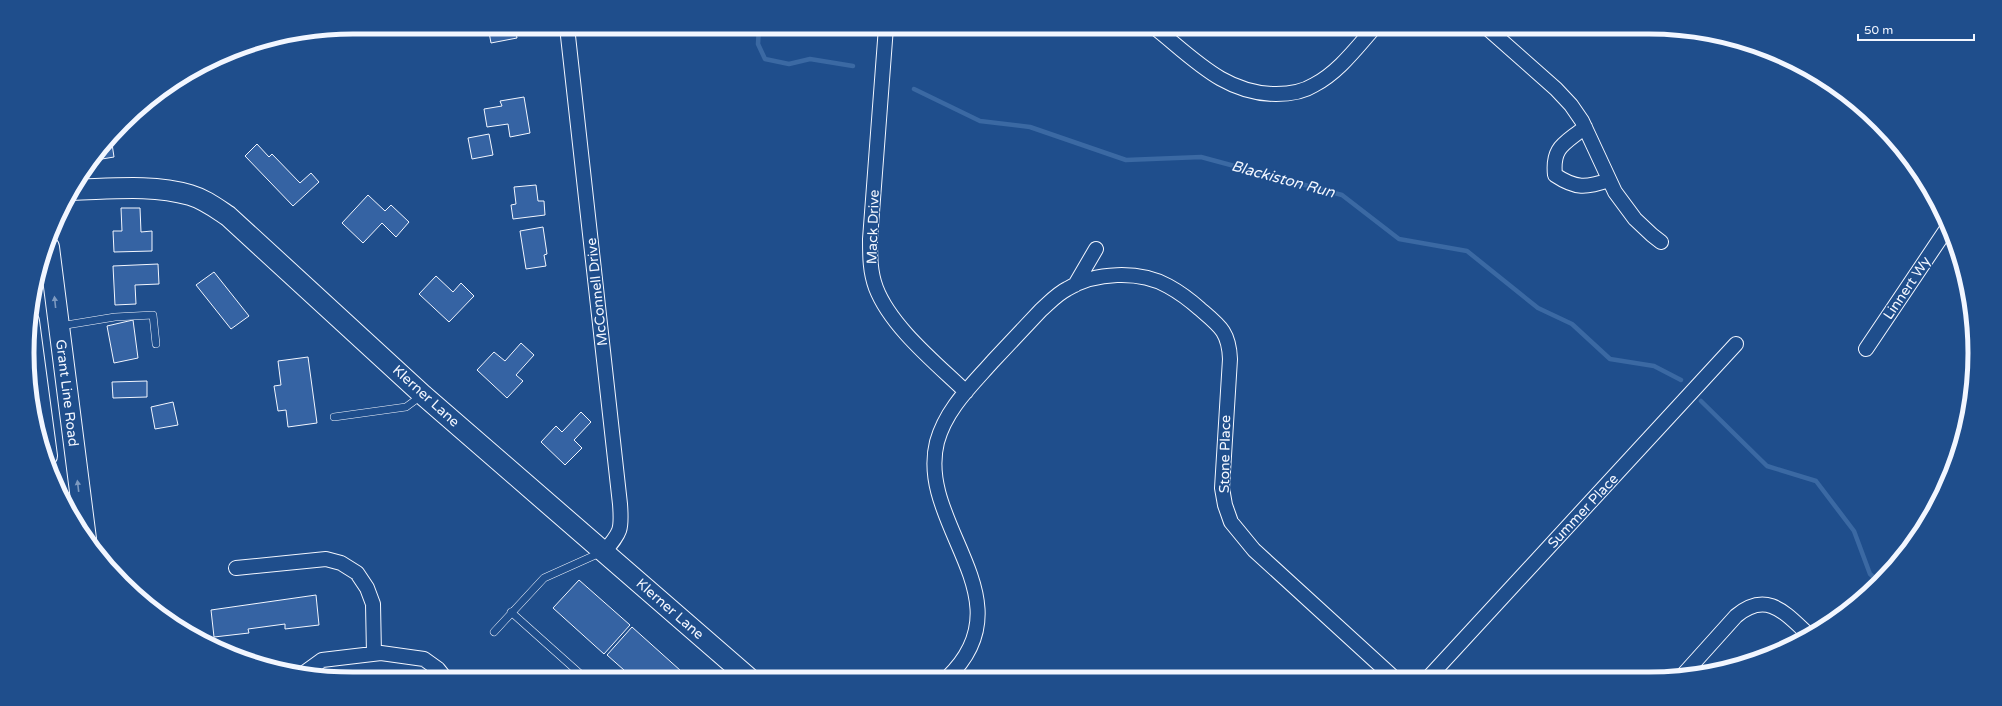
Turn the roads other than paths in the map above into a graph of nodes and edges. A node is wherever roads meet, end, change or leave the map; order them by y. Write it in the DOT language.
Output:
graph roads {
  1 [pos="568,34"];
  2 [pos="885,34"];
  3 [pos="1162,34"];
  4 [pos="1369,34"];
  5 [pos="1494,34"];
  6 [pos="1585,127"];
  7 [pos="1609,180"];
  8 [pos="79,190"];
  9 [pos="1944,232"];
  10 [pos="1661,242"];
  11 [pos="1096,249"];
  12 [pos="50,254"];
  13 [pos="1075,285"];
  14 [pos="58,326"];
  15 [pos="156,344"];
  16 [pos="1736,344"];
  17 [pos="1866,349"];
  18 [pos="34,362"];
  19 [pos="966,392"];
  20 [pos="423,395"];
  21 [pos="334,417"];
  22 [pos="43,430"];
  23 [pos="84,523"];
  24 [pos="604,552"];
  25 [pos="236,568"];
  26 [pos="512,612"];
  27 [pos="1804,631"];
  28 [pos="494,632"];
  29 [pos="374,654"];
  30 [pos="309,669"];
  31 [pos="1688,669"];
  32 [pos="440,672"];
  33 [pos="579,672"];
  34 [pos="742,672"];
  35 [pos="953,672"];
  36 [pos="1388,672"];
  37 [pos="1434,672"];
  1 -- 24 [label="street, McConnell Drive"];
  2 -- 19 [label="street, Mack Drive"];
  3 -- 4 [label="street"];
  5 -- 6 [label="street"];
  6 -- 7 [label="street"];
  6 -- 7 [label="street"];
  7 -- 10 [label="street"];
  8 -- 20 [label="street, Klerner Lane"];
  9 -- 17 [label="street, Linnert Wy"];
  11 -- 13 [label="street, Stone Place"];
  14 -- 12 [label="street, Grant Line Road, one-way"];
  13 -- 19 [label="street, Stone Place"];
  13 -- 36 [label="street, Stone Place"];
  14 -- 15 [label="lane"];
  23 -- 14 [label="street, Grant Line Road, one-way"];
  16 -- 37 [label="street, Summer Place"];
  18 -- 22 [label="street, Grant Line Road"];
  19 -- 35 [label="street, Stone Place"];
  20 -- 21 [label="lane"];
  20 -- 24 [label="street, Klerner Lane"];
  24 -- 26 [label="lane"];
  24 -- 34 [label="street, Klerner Lane"];
  25 -- 29 [label="street"];
  26 -- 28 [label="lane"];
  26 -- 33 [label="lane"];
  27 -- 31 [label="street"];
  29 -- 30 [label="street"];
  29 -- 32 [label="street"];
}
